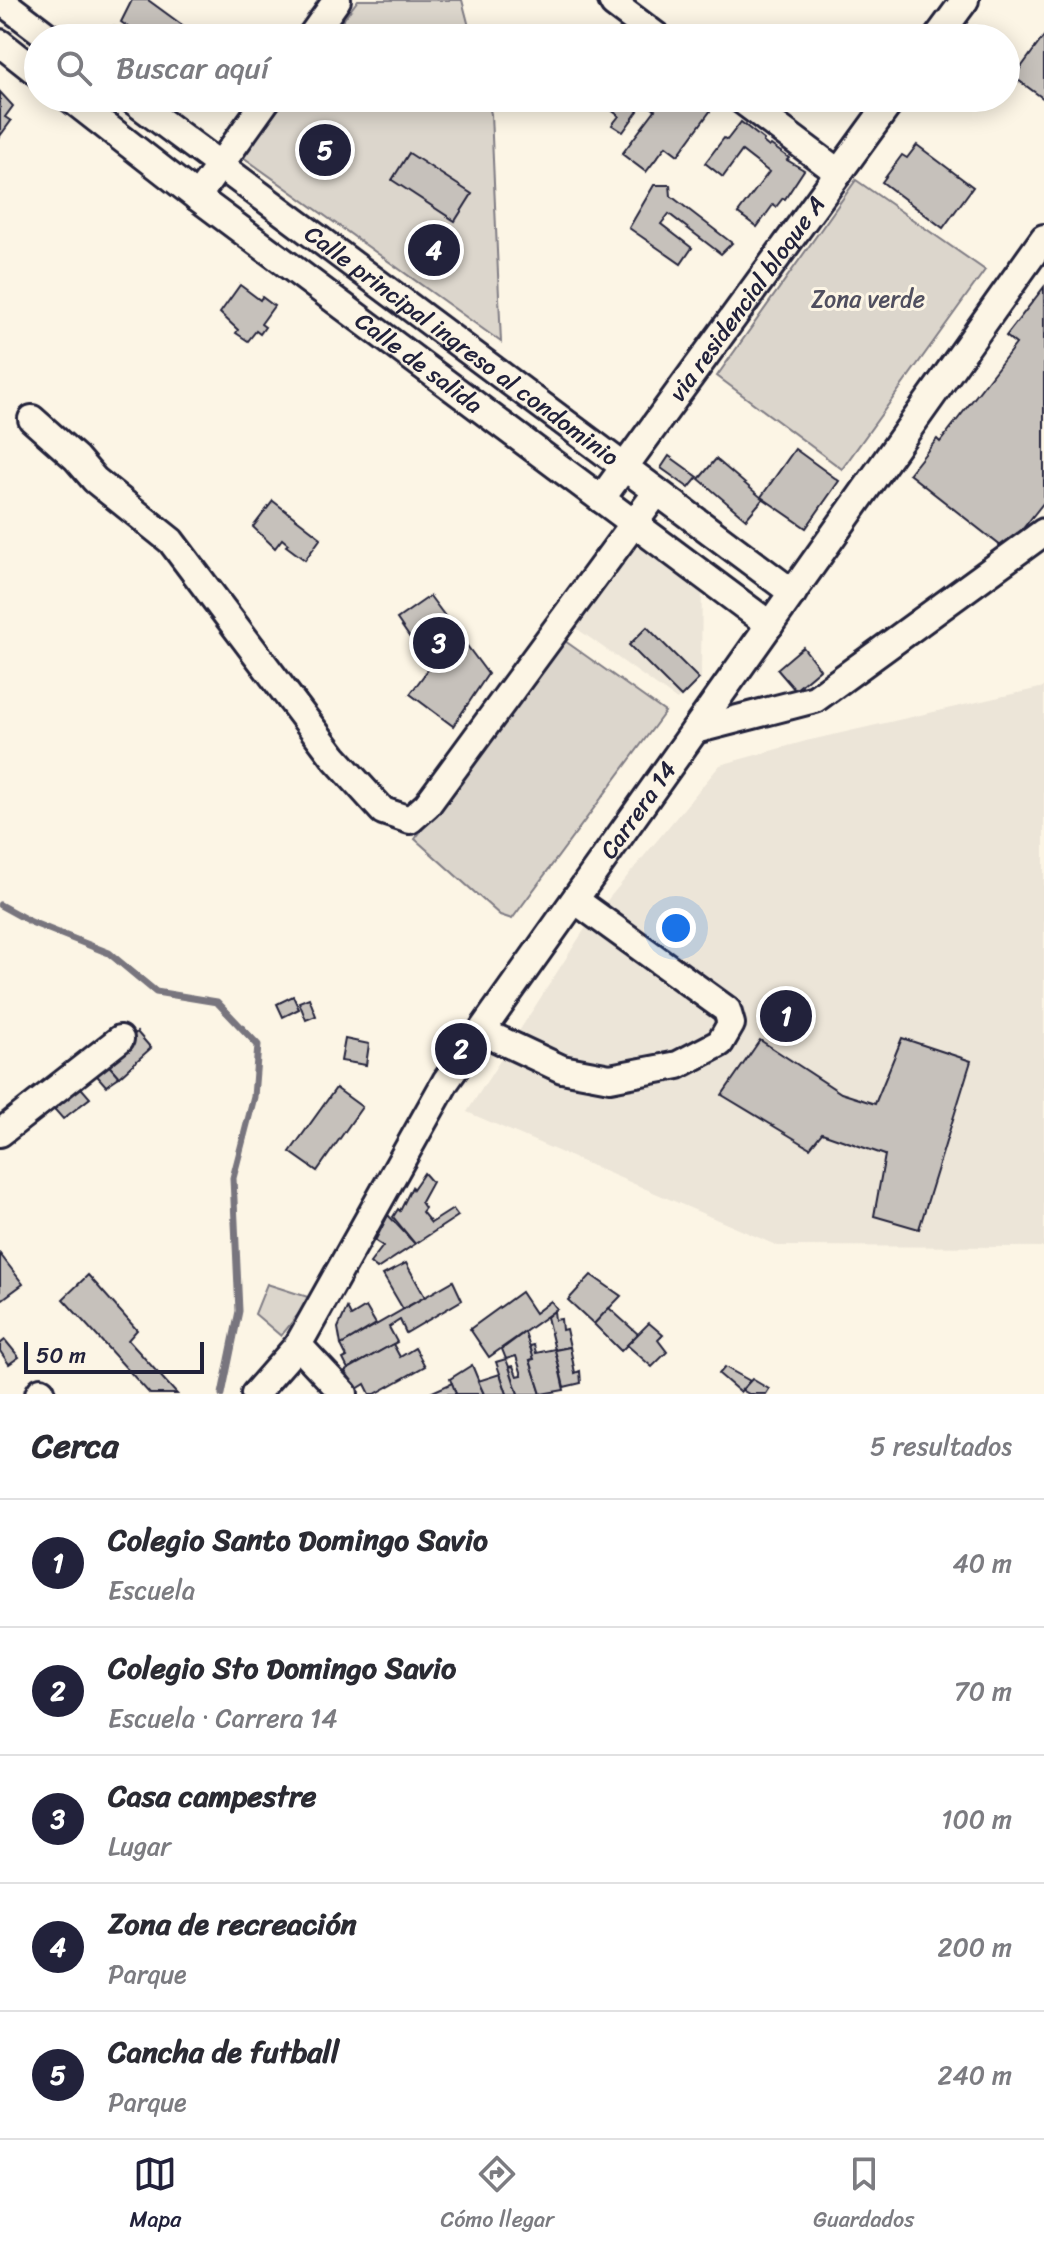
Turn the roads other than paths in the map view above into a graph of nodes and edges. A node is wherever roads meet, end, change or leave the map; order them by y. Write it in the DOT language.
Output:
graph roads {
  1 [pos="0,0"];
  2 [pos="337,0"];
  3 [pos="965,0"];
  4 [pos="613,2"];
  5 [pos="32,24"];
  6 [pos="320,24"];
  7 [pos="641,24"];
  8 [pos="947,24"];
  9 [pos="0,43"];
  10 [pos="24,62"];
  11 [pos="88,112"];
  12 [pos="149,112"];
  13 [pos="258,112"];
  14 [pos="758,112"];
  15 [pos="883,112"];
  16 [pos="220,166"];
  17 [pos="839,173"];
  18 [pos="197,197"];
  19 [pos="1044,238"];
  20 [pos="32,419"];
  21 [pos="623,467"];
  22 [pos="657,492"];
  23 [pos="601,499"];
  24 [pos="634,524"];
  25 [pos="1044,532"];
  26 [pos="793,593"];
  27 [pos="770,625"];
  28 [pos="695,730"];
  29 [pos="575,900"];
  30 [pos="483,1032"];
  31 [pos="120,1039"];
  32 [pos="0,1133"];
  33 [pos="298,1345"];
  34 [pos="255,1394"];
  35 [pos="344,1394"];
  1 -- 5 [label="street"];
  2 -- 6 [label="street"];
  3 -- 8 [label="street"];
  4 -- 7 [label="street"];
  9 -- 10 [label="street"];
  11 -- 18 [label="street, Calle de salida"];
  12 -- 16 [label="street, Calle principal ingreso al condominio"];
  13 -- 16 [label="street"];
  14 -- 17 [label="street"];
  15 -- 17 [label="street, via residencial bloque A"];
  16 -- 18 [label="street"];
  16 -- 21 [label="street, Calle principal ingreso al condominio"];
  17 -- 21 [label="street, via residencial bloque A"];
  18 -- 23 [label="street, Calle de salida"];
  19 -- 26 [label="street, Carrera 14"];
  20 -- 24 [label="street"];
  21 -- 22 [label="street, Calle principal ingreso al condominio"];
  21 -- 23 [label="street, via residencial bloque A"];
  22 -- 24 [label="street"];
  22 -- 26 [label="street, Calle principal ingreso al condominio"];
  23 -- 24 [label="street, Calle de salida"];
  24 -- 27 [label="street, Calle de salida"];
  25 -- 28 [label="street"];
  26 -- 27 [label="street, Carrera 14"];
  27 -- 28 [label="street, Carrera 14"];
  28 -- 29 [label="street, Carrera 14"];
  29 -- 30 [label="street, Carrera 14"];
  29 -- 30 [label="street"];
  30 -- 33 [label="street, Carrera 14"];
  31 -- 32 [label="street"];
  33 -- 34 [label="street, Carrera 14"];
  33 -- 35 [label="street"];
}
